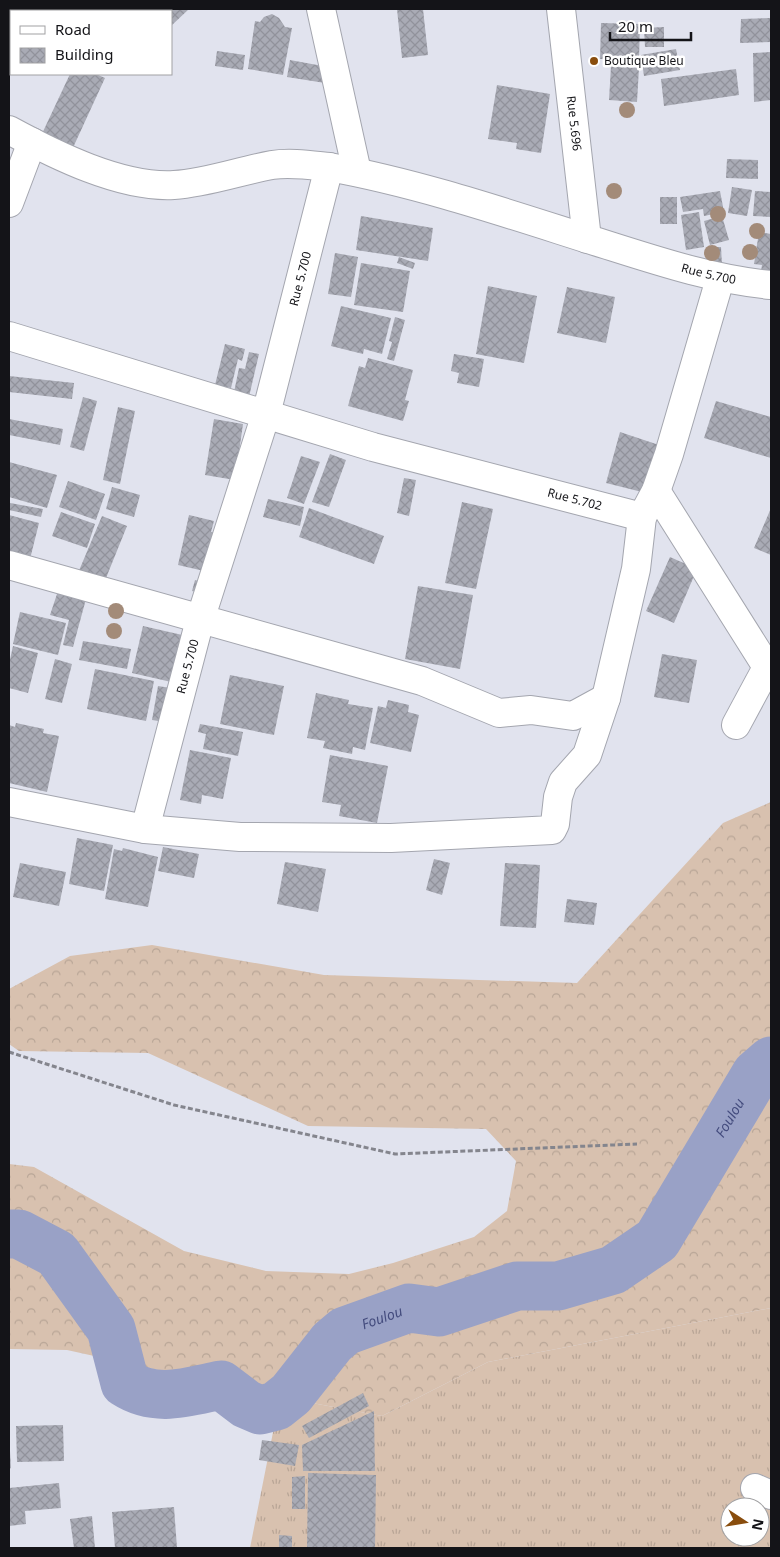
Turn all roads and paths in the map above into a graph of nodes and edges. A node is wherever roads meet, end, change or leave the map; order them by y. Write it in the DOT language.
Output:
graph roads {
  1 [pos="321,9"];
  2 [pos="561,9"];
  3 [pos="20,136"];
  4 [pos="329,168"];
  5 [pos="357,172"];
  6 [pos="9,203"];
  7 [pos="587,239"];
  8 [pos="720,278"];
  9 [pos="771,285"];
  10 [pos="9,336"];
  11 [pos="266,414"];
  12 [pos="656,491"];
  13 [pos="642,517"];
  14 [pos="9,565"];
  15 [pos="200,620"];
  16 [pos="769,664"];
  17 [pos="606,698"];
  18 [pos="736,724"];
  19 [pos="9,802"];
  20 [pos="145,829"];
  21 [pos="9,1052"];
  22 [pos="637,1144"];
  1 -- 5 [label="street"];
  2 -- 7 [label="street, Rue 5.696"];
  3 -- 4 [label="street"];
  3 -- 6 [label="street"];
  4 -- 5 [label="street, Rue 5.700"];
  4 -- 11 [label="street, Rue 5.700"];
  5 -- 7 [label="street, Rue 5.700"];
  7 -- 8 [label="street, Rue 5.700"];
  8 -- 9 [label="street, Rue 5.700"];
  8 -- 12 [label="street"];
  10 -- 11 [label="street, Rue 5.702"];
  11 -- 13 [label="street, Rue 5.702"];
  11 -- 15 [label="street, Rue 5.700"];
  12 -- 13 [label="street"];
  12 -- 16 [label="street"];
  13 -- 17 [label="street"];
  14 -- 15 [label="street"];
  15 -- 17 [label="street"];
  15 -- 20 [label="street, Rue 5.700"];
  16 -- 18 [label="street"];
  17 -- 20 [label="street"];
  19 -- 20 [label="street"];
  21 -- 22 [label="path"];
}
